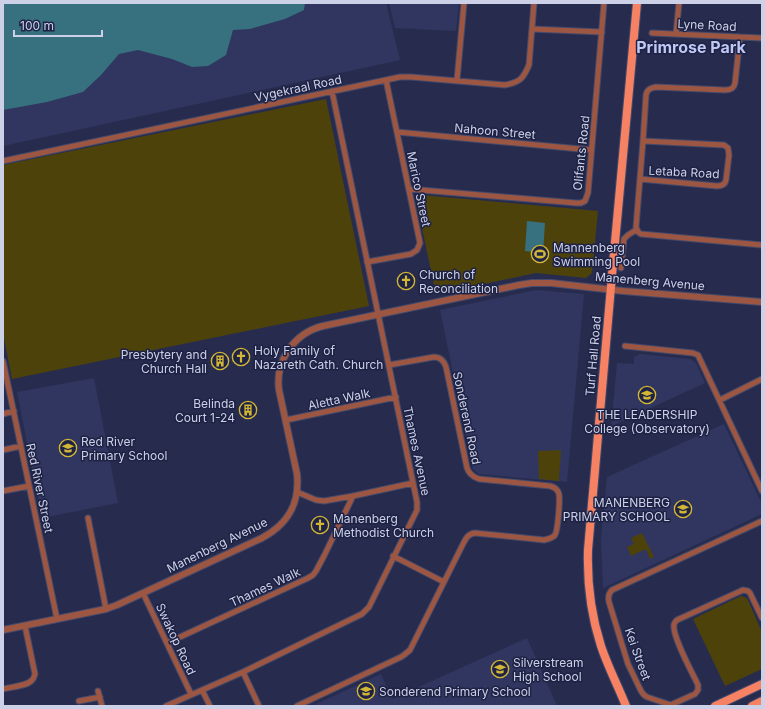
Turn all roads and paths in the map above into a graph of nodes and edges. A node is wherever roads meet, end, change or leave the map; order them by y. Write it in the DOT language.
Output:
graph roads {
  1 [pos="464,3"];
  2 [pos="534,3"];
  3 [pos="604,3"];
  4 [pos="637,3"];
  5 [pos="679,3"];
  6 [pos="532,29"];
  7 [pos="602,32"];
  8 [pos="652,33"];
  9 [pos="676,34"];
  10 [pos="740,37"];
  11 [pos="762,38"];
  12 [pos="386,80"];
  13 [pos="457,80"];
  14 [pos="332,91"];
  15 [pos="397,132"];
  16 [pos="643,141"];
  17 [pos="591,150"];
  18 [pos="3,161"];
  19 [pos="640,179"];
  20 [pos="409,189"];
  21 [pos="636,230"];
  22 [pos="762,245"];
  23 [pos="367,262"];
  24 [pos="622,268"];
  25 [pos="611,289"];
  26 [pos="762,302"];
  27 [pos="378,314"];
  28 [pos="625,346"];
  29 [pos="3,361"];
  30 [pos="389,365"];
  31 [pos="762,379"];
  32 [pos="396,397"];
  33 [pos="720,400"];
  34 [pos="14,411"];
  35 [pos="3,414"];
  36 [pos="286,420"];
  37 [pos="21,446"];
  38 [pos="3,450"];
  39 [pos="413,482"];
  40 [pos="29,486"];
  41 [pos="3,491"];
  42 [pos="762,491"];
  43 [pos="297,492"];
  44 [pos="353,496"];
  45 [pos="88,518"];
  46 [pos="762,521"];
  47 [pos="393,556"];
  48 [pos="444,582"];
  49 [pos="143,593"];
  50 [pos="106,609"];
  51 [pos="762,618"];
  52 [pos="57,619"];
  53 [pos="25,626"];
  54 [pos="3,630"];
  55 [pos="167,643"];
  56 [pos="243,672"];
  57 [pos="762,684"];
  58 [pos="3,689"];
  59 [pos="202,690"];
  60 [pos="191,694"];
  61 [pos="79,701"];
  62 [pos="762,701"];
  63 [pos="102,706"];
  64 [pos="166,706"];
  65 [pos="210,706"];
  66 [pos="259,706"];
  67 [pos="297,706"];
  68 [pos="626,706"];
  69 [pos="715,706"];
  70 [pos="752,706"];
  1 -- 13 [label="street"];
  2 -- 6 [label="street, Vygekraal Road"];
  3 -- 7 [label="street, Olifants Road"];
  4 -- 25 [label="main road, Turf Hall Road"];
  5 -- 9 [label="street"];
  6 -- 7 [label="street"];
  6 -- 13 [label="street, Vygekraal Road"];
  7 -- 17 [label="street, Olifants Road"];
  8 -- 9 [label="street, Lyne Road"];
  9 -- 10 [label="street, Lyne Road"];
  10 -- 11 [label="street, Lyne Road"];
  10 -- 16 [label="street, Letaba Road"];
  12 -- 13 [label="street, Vygekraal Road"];
  12 -- 14 [label="street, Vygekraal Road"];
  12 -- 15 [label="street, Marico Street"];
  14 -- 18 [label="street, Vygekraal Road"];
  14 -- 23 [label="street, Thames Avenue"];
  15 -- 17 [label="street, Nahoon Street"];
  15 -- 20 [label="street, Marico Street"];
  16 -- 19 [label="street, Letaba Road"];
  16 -- 19 [label="street, Letaba Road"];
  17 -- 20 [label="street, Olifants Road"];
  19 -- 21 [label="street, Letaba Road"];
  20 -- 23 [label="street, Marico Street"];
  21 -- 22 [label="street"];
  21 -- 24 [label="street"];
  23 -- 27 [label="street, Thames Avenue"];
  25 -- 26 [label="street, Manenberg Avenue"];
  25 -- 27 [label="street, Manenberg Avenue"];
  25 -- 68 [label="main road, Turf Hall Road"];
  27 -- 30 [label="street, Thames Avenue"];
  27 -- 36 [label="street, Manenberg Avenue"];
  28 -- 33 [label="street"];
  29 -- 34 [label="street, Red River Street"];
  30 -- 32 [label="street, Thames Avenue"];
  30 -- 48 [label="street, Sonderend Road"];
  31 -- 33 [label="street"];
  32 -- 36 [label="street, Aletta Walk"];
  32 -- 39 [label="street, Thames Avenue"];
  33 -- 42 [label="street"];
  34 -- 35 [label="street"];
  34 -- 37 [label="street, Red River Street"];
  36 -- 43 [label="street, Manenberg Avenue"];
  37 -- 38 [label="street"];
  37 -- 40 [label="street, Red River Street"];
  39 -- 44 [label="street"];
  39 -- 47 [label="street, Thames Avenue"];
  40 -- 41 [label="street"];
  40 -- 52 [label="street, Red River Street"];
  43 -- 44 [label="street"];
  43 -- 49 [label="street, Manenberg Avenue"];
  44 -- 55 [label="street, Thames Walk"];
  45 -- 50 [label="street"];
  46 -- 51 [label="street, Kei Street"];
  47 -- 48 [label="street"];
  47 -- 56 [label="street, Thames Avenue"];
  48 -- 67 [label="street, Sonderend Road"];
  49 -- 50 [label="street, Manenberg Avenue"];
  49 -- 55 [label="street, Swakop Road"];
  50 -- 52 [label="street, Manenberg Avenue"];
  52 -- 53 [label="street, Manenberg Avenue"];
  53 -- 54 [label="street, Manenberg Avenue"];
  53 -- 58 [label="street"];
  55 -- 60 [label="street, Swakop Road"];
  56 -- 59 [label="street, Thames Avenue"];
  56 -- 66 [label="street"];
  57 -- 69 [label="main road"];
  59 -- 60 [label="street, Thames Avenue"];
  59 -- 65 [label="street"];
  60 -- 64 [label="street, Thames Avenue"];
  61 -- 63 [label="street"];
  62 -- 70 [label="main road"];
}
